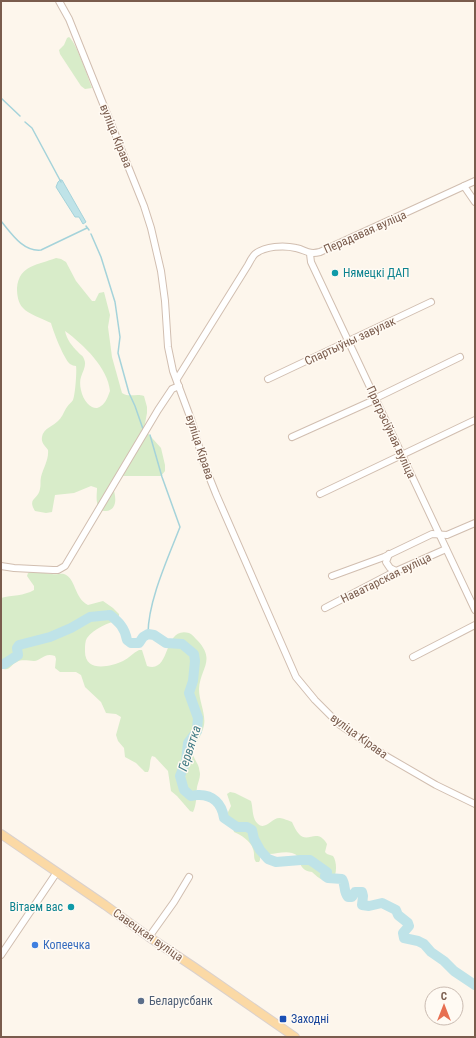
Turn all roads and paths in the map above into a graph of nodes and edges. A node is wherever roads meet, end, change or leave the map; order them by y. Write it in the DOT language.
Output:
graph roads {
  1 [pos="59,1"];
  2 [pos="475,181"];
  3 [pos="464,186"];
  4 [pos="475,202"];
  5 [pos="310,254"];
  6 [pos="431,302"];
  7 [pos="349,341"];
  8 [pos="460,357"];
  9 [pos="268,379"];
  10 [pos="178,382"];
  11 [pos="375,399"];
  12 [pos="475,420"];
  13 [pos="292,437"];
  14 [pos="402,455"];
  15 [pos="320,494"];
  16 [pos="475,523"];
  17 [pos="440,534"];
  18 [pos="446,549"];
  19 [pos="389,554"];
  20 [pos="1,566"];
  21 [pos="396,571"];
  22 [pos="332,576"];
  23 [pos="325,608"];
  24 [pos="475,610"];
  25 [pos="475,625"];
  26 [pos="413,657"];
  27 [pos="475,804"];
  28 [pos="1,834"];
  29 [pos="57,872"];
  30 [pos="189,877"];
  31 [pos="149,938"];
  32 [pos="1,955"];
  33 [pos="295,1037"];
  1 -- 10 [label="street, вуліца Кірава"];
  2 -- 3 [label="street, Перадавая вуліца"];
  3 -- 4 [label="street"];
  3 -- 5 [label="street, Перадавая вуліца"];
  5 -- 7 [label="street, Прагрэсіўная вуліца"];
  5 -- 10 [label="street, Перадавая вуліца"];
  6 -- 7 [label="street, Спартыўны завулак"];
  7 -- 9 [label="street, Спартыўны завулак"];
  7 -- 11 [label="street, Прагрэсіўная вуліца"];
  8 -- 11 [label="street"];
  10 -- 20 [label="street, Перадавая вуліца"];
  10 -- 27 [label="street, вуліца Кірава"];
  11 -- 13 [label="street"];
  11 -- 14 [label="street, Прагрэсіўная вуліца"];
  12 -- 14 [label="street"];
  14 -- 15 [label="street"];
  14 -- 17 [label="street, Прагрэсіўная вуліца"];
  16 -- 17 [label="street, Наватарская вуліца"];
  17 -- 18 [label="street, Прагрэсіўная вуліца"];
  17 -- 19 [label="street, Наватарская вуліца"];
  18 -- 21 [label="street, Наватарская вуліца"];
  18 -- 24 [label="street, Прагрэсіўная вуліца"];
  19 -- 21 [label="street"];
  19 -- 22 [label="street, Наватарская вуліца"];
  21 -- 23 [label="street, Наватарская вуліца"];
  25 -- 26 [label="street"];
  28 -- 29 [label="main road, Савецкая вуліца"];
  29 -- 31 [label="main road, Савецкая вуліца"];
  29 -- 32 [label="street"];
  30 -- 31 [label="street"];
  31 -- 33 [label="main road, Савецкая вуліца"];
}
